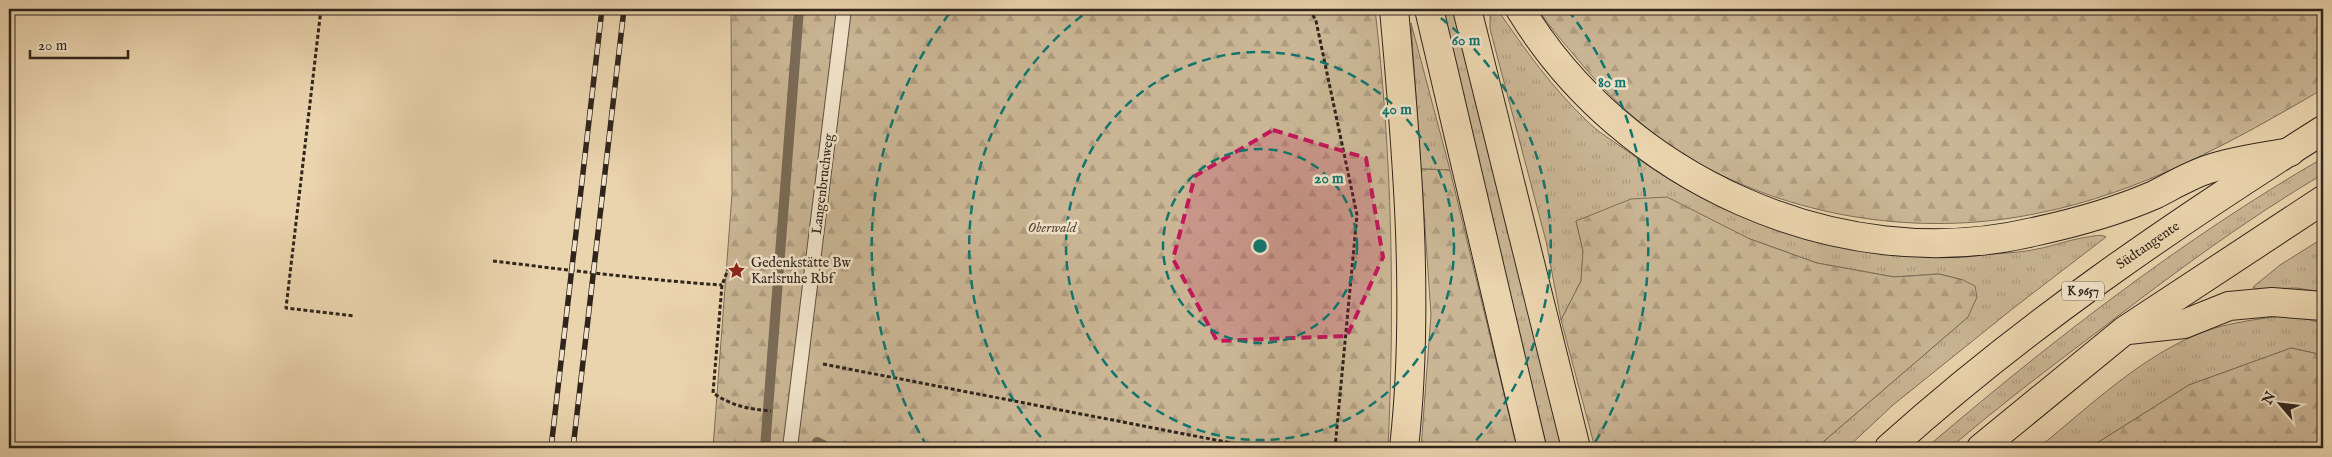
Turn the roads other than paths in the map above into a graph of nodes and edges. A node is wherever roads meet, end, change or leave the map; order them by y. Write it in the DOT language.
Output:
graph roads {
  1 [pos="844,9"];
  2 [pos="1394,9"];
  3 [pos="1429,9"];
  4 [pos="1467,9"];
  5 [pos="1520,9"];
  6 [pos="2323,130"];
  7 [pos="2290,152"];
  8 [pos="2323,200"];
  9 [pos="2323,306"];
  10 [pos="2124,331"];
  11 [pos="790,448"];
  12 [pos="1404,448"];
  13 [pos="1532,448"];
  14 [pos="1576,448"];
  15 [pos="1889,448"];
  16 [pos="1980,448"];
  1 -- 11 [label="lane, Langenbruchweg"];
  2 -- 12 [label="highway"];
  3 -- 13 [label="highway"];
  4 -- 14 [label="highway"];
  5 -- 7 [label="highway"];
  6 -- 7 [label="highway, Südtangente"];
  7 -- 15 [label="highway, Südtangente / K 9657"];
  8 -- 10 [label="highway"];
  9 -- 10 [label="highway"];
  10 -- 16 [label="highway"];
}
